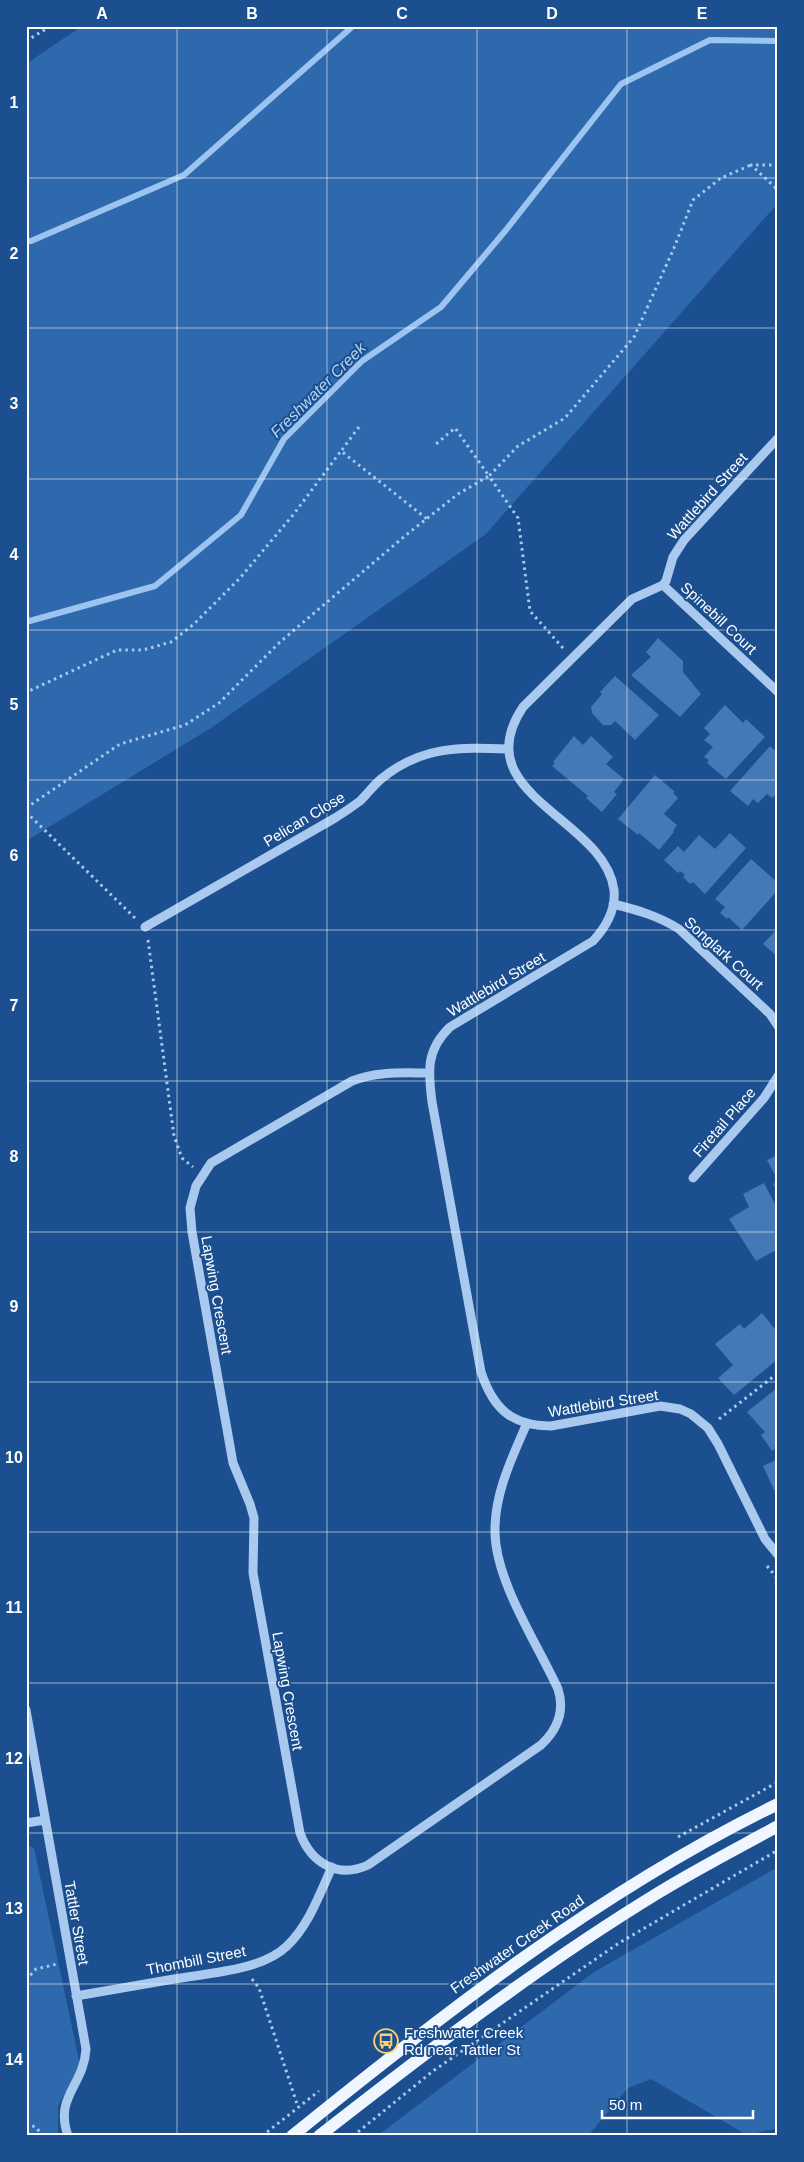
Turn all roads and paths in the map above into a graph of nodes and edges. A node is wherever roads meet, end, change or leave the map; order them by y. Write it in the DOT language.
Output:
graph roads {
  1 [pos="51,26"];
  2 [pos="26,41"];
  3 [pos="751,165"];
  4 [pos="778,165"];
  5 [pos="778,190"];
  6 [pos="358,427"];
  7 [pos="778,438"];
  8 [pos="436,444"];
  9 [pos="341,451"];
  10 [pos="489,476"];
  11 [pos="427,518"];
  12 [pos="663,585"];
  13 [pos="573,658"];
  14 [pos="778,692"];
  15 [pos="26,695"];
  16 [pos="508,749"];
  17 [pos="26,808"];
  18 [pos="26,812"];
  19 [pos="614,904"];
  20 [pos="145,927"];
  21 [pos="778,1026"];
  22 [pos="429,1073"];
  23 [pos="777,1081"];
  24 [pos="203,1174"];
  25 [pos="692,1178"];
  26 [pos="778,1373"];
  27 [pos="527,1423"];
  28 [pos="708,1428"];
  29 [pos="778,1555"];
  30 [pos="767,1566"];
  31 [pos="778,1579"];
  32 [pos="26,1710"];
  33 [pos="778,1804"];
  34 [pos="45,1820"];
  35 [pos="26,1823"];
  36 [pos="778,1826"];
  37 [pos="778,1850"];
  38 [pos="332,1867"];
  39 [pos="70,1962"];
  40 [pos="241,1968"];
  41 [pos="26,1980"];
  42 [pos="76,1996"];
  43 [pos="298,2107"];
  44 [pos="26,2124"];
  45 [pos="42,2135"];
  46 [pos="68,2136"];
  47 [pos="292,2136"];
  48 [pos="320,2136"];
  49 [pos="353,2136"];
  1 -- 2 [label="path"];
  3 -- 4 [label="path"];
  3 -- 5 [label="path"];
  3 -- 10 [label="path"];
  6 -- 9 [label="path"];
  7 -- 12 [label="street, Wattlebird Street"];
  8 -- 10 [label="path"];
  9 -- 11 [label="path"];
  9 -- 15 [label="path"];
  10 -- 11 [label="path"];
  10 -- 13 [label="path"];
  11 -- 17 [label="path"];
  12 -- 13 [label="street"];
  12 -- 14 [label="street, Spinebill Court"];
  13 -- 16 [label="street"];
  16 -- 19 [label="street, Wattlebird Street"];
  16 -- 20 [label="street, Pelican Close"];
  18 -- 20 [label="path"];
  19 -- 21 [label="street, Songlark Court"];
  19 -- 22 [label="street, Wattlebird Street"];
  20 -- 24 [label="path"];
  22 -- 24 [label="street, Lapwing Crescent"];
  22 -- 27 [label="street, Wattlebird Street"];
  23 -- 25 [label="street, Firetail Place"];
  24 -- 38 [label="street, Lapwing Crescent"];
  26 -- 28 [label="path"];
  27 -- 28 [label="street, Wattlebird Street"];
  27 -- 38 [label="street, Lapwing Crescent"];
  28 -- 29 [label="street, Wattlebird Street"];
  30 -- 31 [label="path"];
  32 -- 34 [label="street, Tattler Street"];
  33 -- 47 [label="main road, Freshwater Creek Road"];
  34 -- 35 [label="street"];
  34 -- 39 [label="street, Tattler Street"];
  36 -- 48 [label="main road"];
  37 -- 49 [label="path"];
  38 -- 40 [label="street, Thombill Street"];
  39 -- 41 [label="path"];
  39 -- 42 [label="street, Tattler Street"];
  40 -- 42 [label="street, Thombill Street"];
  40 -- 43 [label="path"];
  42 -- 46 [label="street, Tattler Street"];
  44 -- 45 [label="path"];
}
